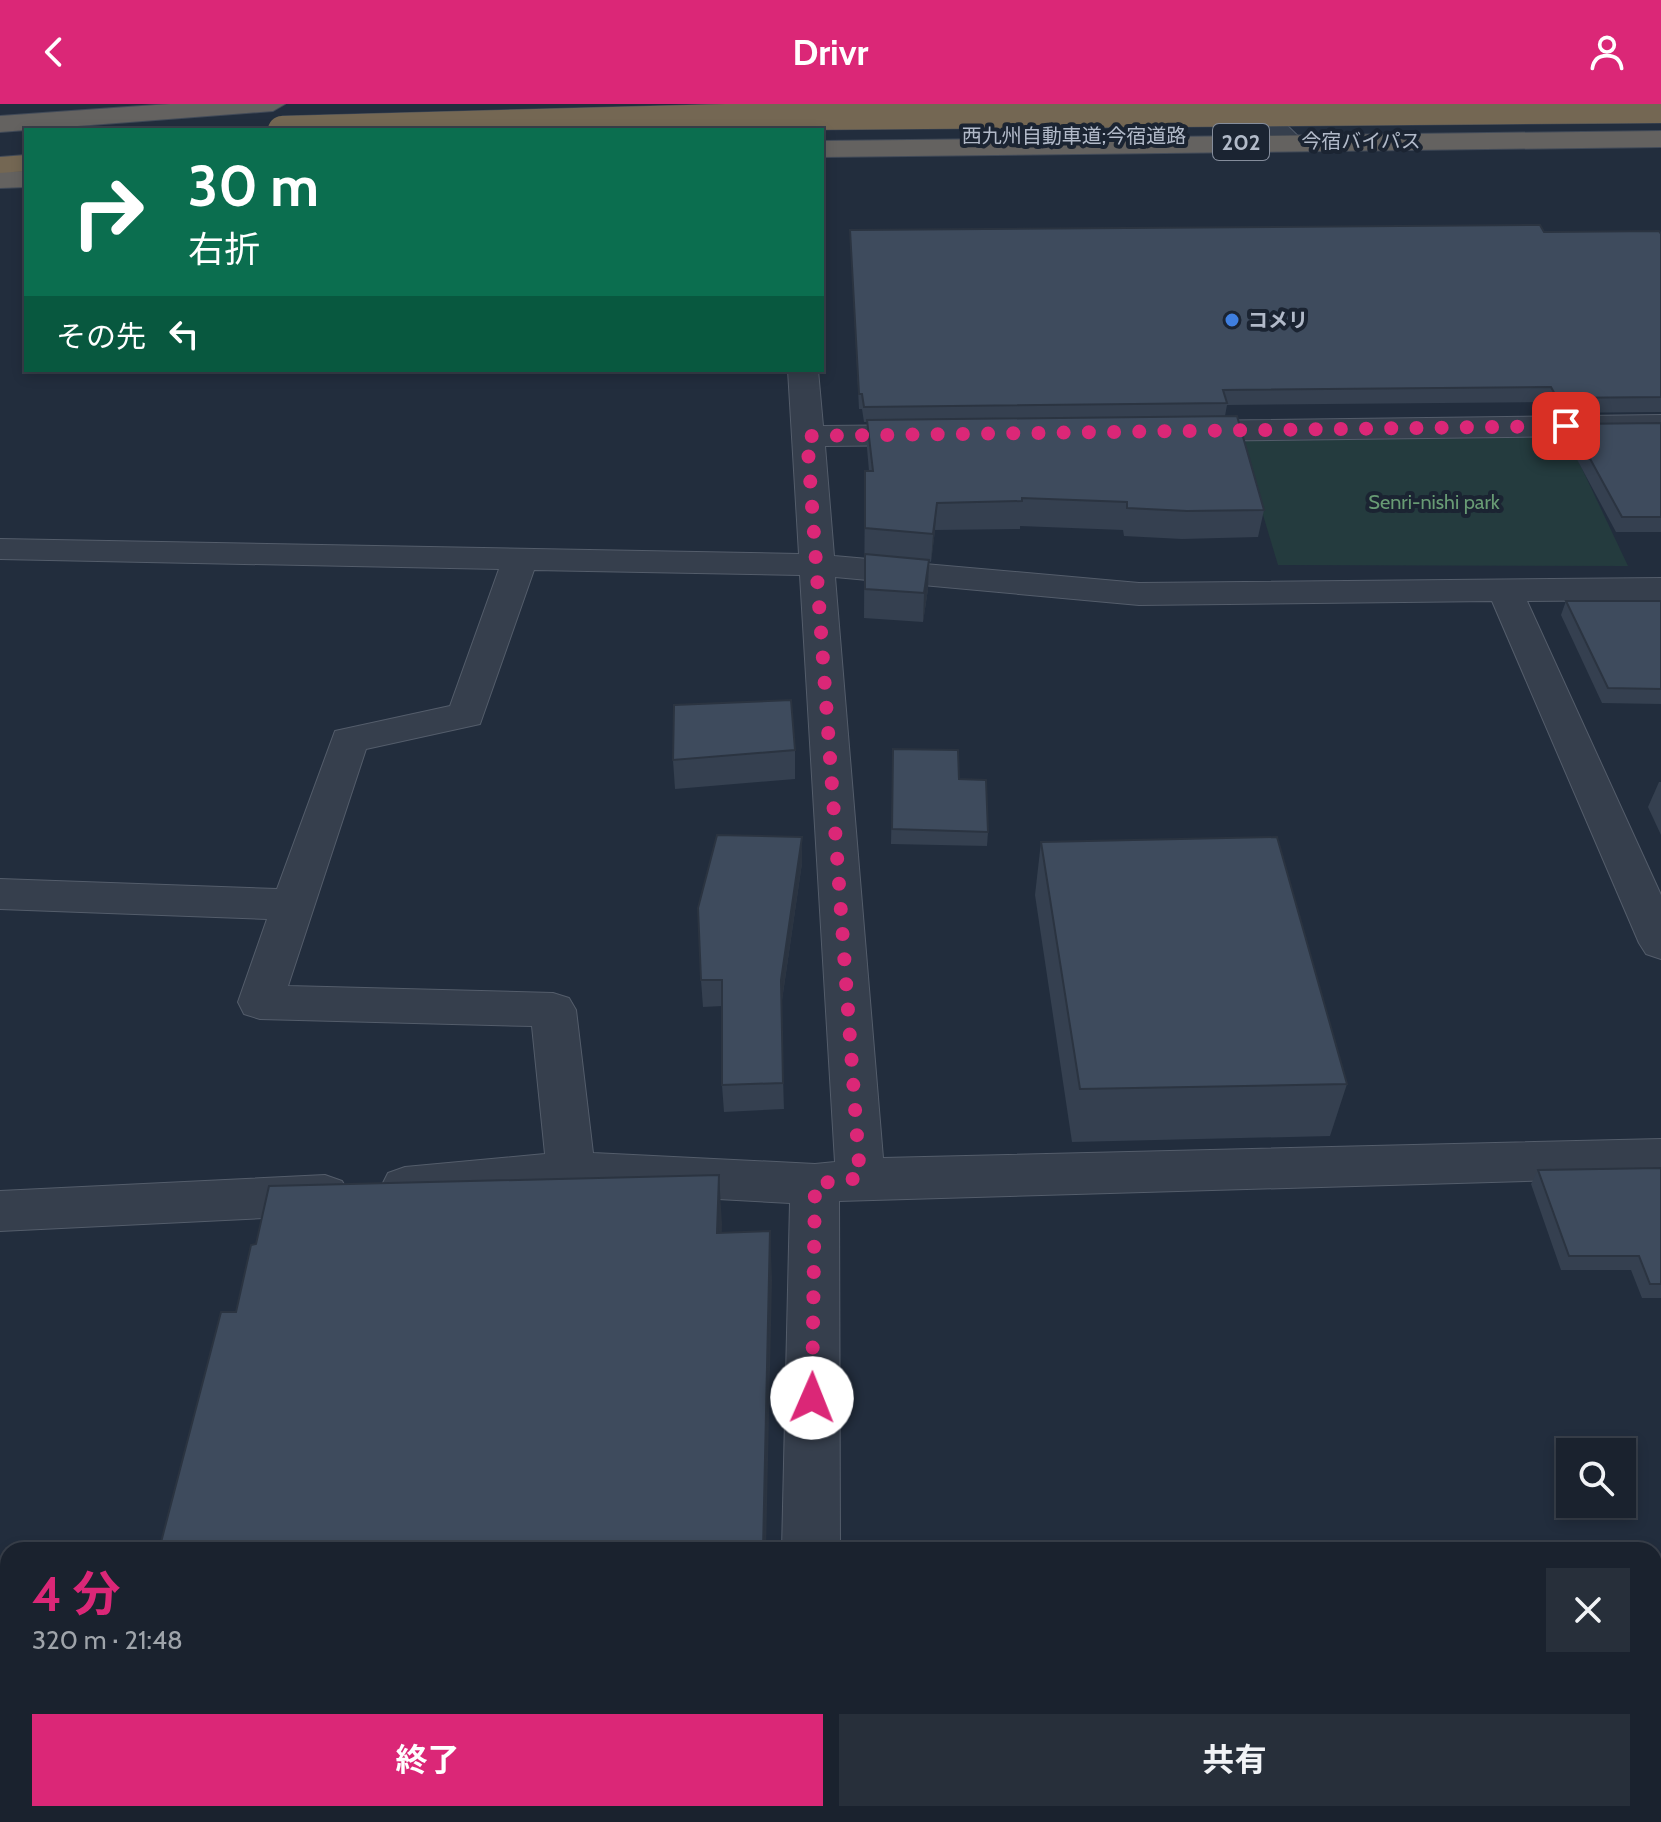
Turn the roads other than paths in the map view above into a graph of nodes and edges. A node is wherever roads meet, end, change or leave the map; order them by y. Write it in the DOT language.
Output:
graph roads {
  1 [pos="273,104"];
  2 [pos="797,104"];
  3 [pos="1251,104"];
  4 [pos="1661,109"];
  5 [pos="0,124"];
  6 [pos="346,128"];
  7 [pos="793,128"];
  8 [pos="1661,133"];
  9 [pos="824,139"];
  10 [pos="1661,139"];
  11 [pos="24,142"];
  12 [pos="1291,142"];
  13 [pos="0,143"];
  14 [pos="824,149"];
  15 [pos="24,163"];
  16 [pos="0,165"];
  17 [pos="24,179"];
  18 [pos="0,180"];
  19 [pos="803,372"];
  20 [pos="1661,425"];
  21 [pos="1155,432"];
  22 [pos="965,434"];
  23 [pos="807,436"];
  24 [pos="0,549"];
  25 [pos="520,559"];
  26 [pos="818,565"];
  27 [pos="1661,589"];
  28 [pos="1505,591"];
  29 [pos="0,894"];
  30 [pos="293,905"];
  31 [pos="1661,943"];
  32 [pos="1661,1158"];
  33 [pos="571,1171"];
  34 [pos="837,1181"];
  35 [pos="0,1211"];
  36 [pos="812,1542"];
  1 -- 5 [label="highway"];
  2 -- 7 [label="street"];
  3 -- 12 [label="street"];
  4 -- 6 [label="highway, 西九州自動車道;今宿道路, bridge"];
  8 -- 9 [label="highway, 西九州自動車道;今宿道路"];
  10 -- 12 [label="highway, 今宿バイパス / 202"];
  11 -- 13 [label="highway"];
  12 -- 14 [label="highway, 今宿バイパス / 202"];
  15 -- 16 [label="highway"];
  17 -- 18 [label="highway"];
  19 -- 23 [label="street"];
  20 -- 21 [label="street"];
  22 -- 23 [label="street"];
  23 -- 26 [label="street"];
  24 -- 25 [label="street"];
  25 -- 26 [label="street"];
  25 -- 30 [label="street"];
  26 -- 28 [label="street"];
  26 -- 34 [label="street"];
  27 -- 28 [label="street"];
  28 -- 31 [label="street"];
  29 -- 30 [label="street"];
  30 -- 33 [label="street"];
  32 -- 34 [label="street"];
  33 -- 34 [label="street"];
  33 -- 35 [label="street"];
  34 -- 36 [label="street"];
}
